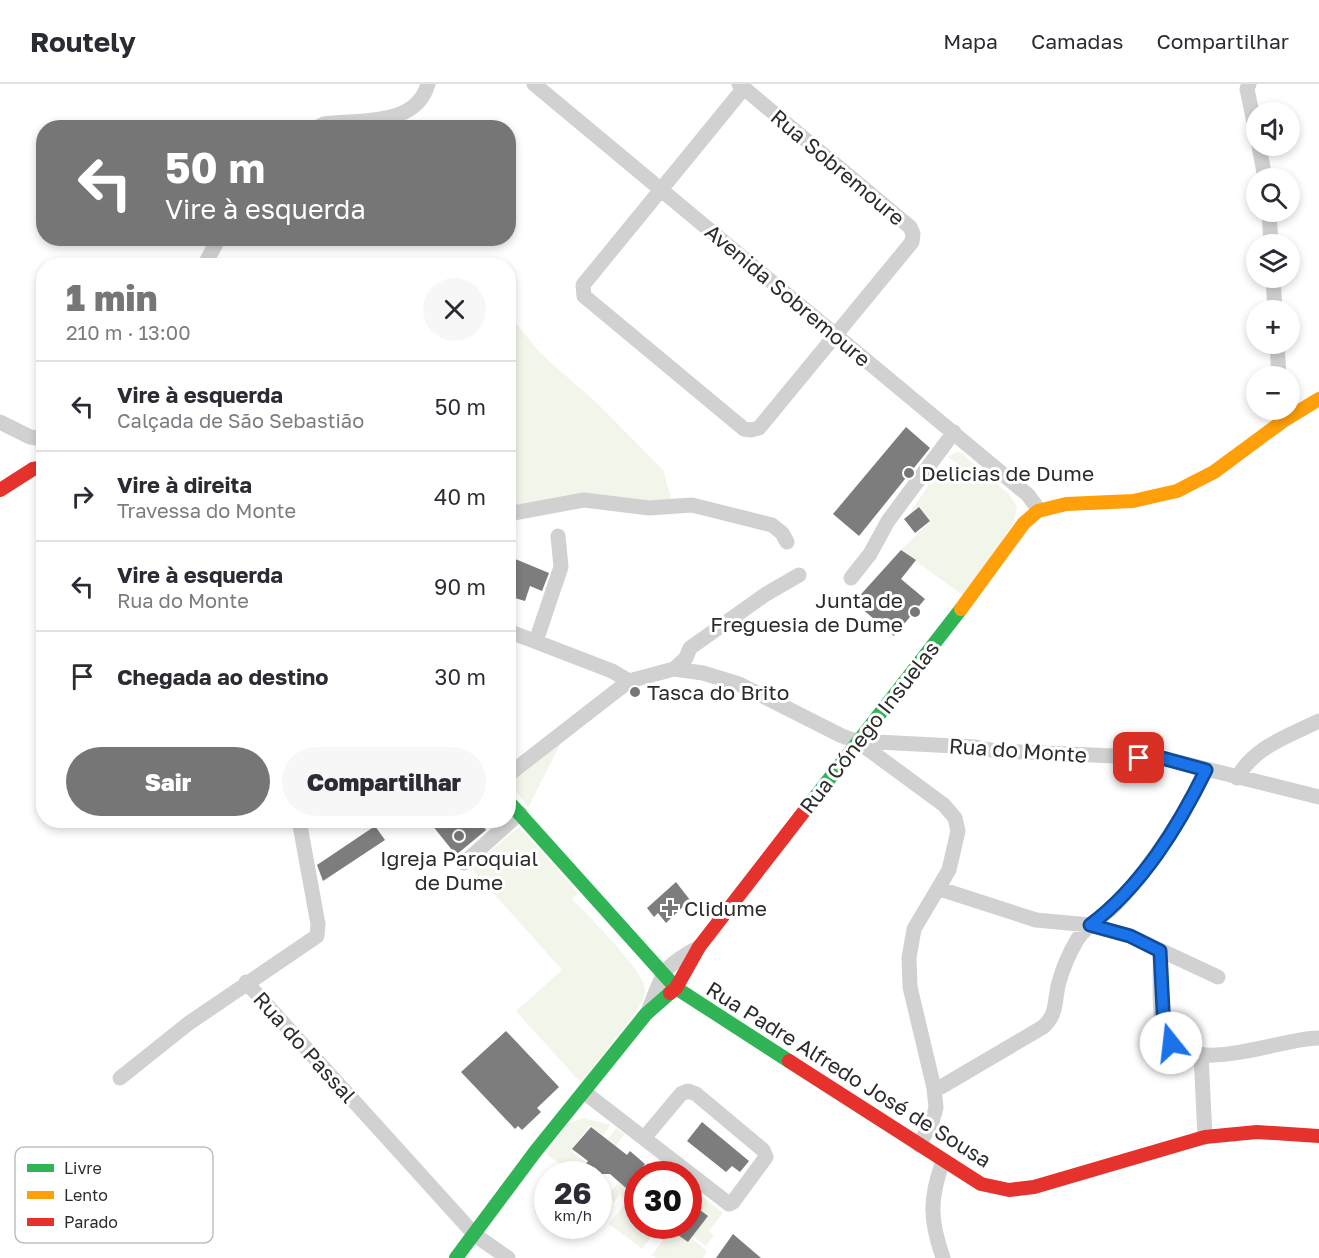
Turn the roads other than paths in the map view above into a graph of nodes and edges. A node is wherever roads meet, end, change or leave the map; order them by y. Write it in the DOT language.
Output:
graph roads {
  1 [pos="428,84"];
  2 [pos="534,84"];
  3 [pos="1249,84"];
  4 [pos="742,86"];
  5 [pos="1250,102"];
  6 [pos="379,120"];
  7 [pos="660,190"];
  8 [pos="835,334"];
  9 [pos="1319,399"];
  10 [pos="1300,408"];
  11 [pos="1280,420"];
  12 [pos="0,422"];
  13 [pos="954,432"];
  14 [pos="36,438"];
  15 [pos="36,468"];
  16 [pos="0,490"];
  17 [pos="1039,510"];
  18 [pos="516,513"];
  19 [pos="558,536"];
  20 [pos="787,542"];
  21 [pos="799,575"];
  22 [pos="851,578"];
  23 [pos="516,634"];
  24 [pos="536,641"];
  25 [pos="674,669"];
  26 [pos="629,681"];
  27 [pos="1319,721"];
  28 [pos="857,741"];
  29 [pos="516,769"];
  30 [pos="1206,770"];
  31 [pos="1237,778"];
  32 [pos="1319,797"];
  33 [pos="516,809"];
  34 [pos="520,813"];
  35 [pos="516,817"];
  36 [pos="300,828"];
  37 [pos="503,828"];
  38 [pos="464,863"];
  39 [pos="940,889"];
  40 [pos="1090,925"];
  41 [pos="699,947"];
  42 [pos="1160,951"];
  43 [pos="662,973"];
  44 [pos="1218,977"];
  45 [pos="246,982"];
  46 [pos="676,988"];
  47 [pos="646,1014"];
  48 [pos="1319,1038"];
  49 [pos="1202,1054"];
  50 [pos="120,1078"];
  51 [pos="934,1089"];
  52 [pos="585,1092"];
  53 [pos="1319,1136"];
  54 [pos="645,1137"];
  55 [pos="1205,1137"];
  56 [pos="919,1145"];
  57 [pos="943,1161"];
  58 [pos="475,1235"];
  59 [pos="456,1258"];
  60 [pos="508,1258"];
  61 [pos="943,1258"];
  1 -- 6 [label="street"];
  2 -- 7 [label="street, Avenida Sobremoure"];
  3 -- 5 [label="street"];
  4 -- 7 [label="street, Rua Sobremoure"];
  4 -- 8 [label="street, Rua Sobremoure"];
  7 -- 8 [label="street, Avenida Sobremoure"];
  7 -- 8 [label="street, Rua Sobremoure"];
  8 -- 13 [label="street, Avenida Sobremoure"];
  9 -- 10 [label="street"];
  11 -- 17 [label="street"];
  12 -- 14 [label="street"];
  13 -- 17 [label="street, Avenida Sobremoure"];
  13 -- 22 [label="street"];
  15 -- 16 [label="street"];
  17 -- 28 [label="street, Rua Cónego Insuelas"];
  18 -- 20 [label="street"];
  19 -- 24 [label="street"];
  21 -- 25 [label="street"];
  23 -- 24 [label="street"];
  24 -- 26 [label="street"];
  25 -- 26 [label="street"];
  25 -- 28 [label="street"];
  26 -- 29 [label="street"];
  27 -- 31 [label="street"];
  28 -- 30 [label="street, Rua do Monte"];
  28 -- 39 [label="street"];
  28 -- 41 [label="street, Rua Cónego Insuelas"];
  30 -- 31 [label="street, Rua do Monte"];
  30 -- 40 [label="street"];
  31 -- 32 [label="street, Rua do Monte"];
  33 -- 34 [label="street, Rua Padre Alfredo José de Sousa"];
  34 -- 35 [label="street"];
  34 -- 43 [label="street, Rua Padre Alfredo José de Sousa"];
  36 -- 45 [label="street, Rua do Passal"];
  37 -- 38 [label="street"];
  39 -- 40 [label="street"];
  39 -- 51 [label="street"];
  40 -- 42 [label="street"];
  40 -- 51 [label="street"];
  41 -- 43 [label="street, Rua Cónego Insuelas"];
  41 -- 46 [label="street, Rua Cónego Insuelas"];
  42 -- 44 [label="street"];
  42 -- 49 [label="street"];
  43 -- 46 [label="street, Rua Padre Alfredo José de Sousa"];
  43 -- 47 [label="street"];
  45 -- 50 [label="street"];
  45 -- 58 [label="street, Rua do Passal"];
  46 -- 47 [label="street, Rua Cónego Insuelas"];
  46 -- 56 [label="street, Rua Padre Alfredo José de Sousa"];
  47 -- 52 [label="street, Rua Cónego Insuelas"];
  48 -- 49 [label="street"];
  49 -- 55 [label="street"];
  51 -- 56 [label="street"];
  52 -- 54 [label="street"];
  52 -- 58 [label="street, Rua Cónego Insuelas"];
  53 -- 55 [label="street, Rua Padre Alfredo José de Sousa"];
  54 -- 54 [label="street"];
  55 -- 57 [label="street, Rua Padre Alfredo José de Sousa"];
  56 -- 57 [label="street, Rua Padre Alfredo José de Sousa"];
  57 -- 61 [label="street"];
  58 -- 59 [label="street, Rua Cónego Insuelas"];
  58 -- 60 [label="street, Rua do Passal"];
}
